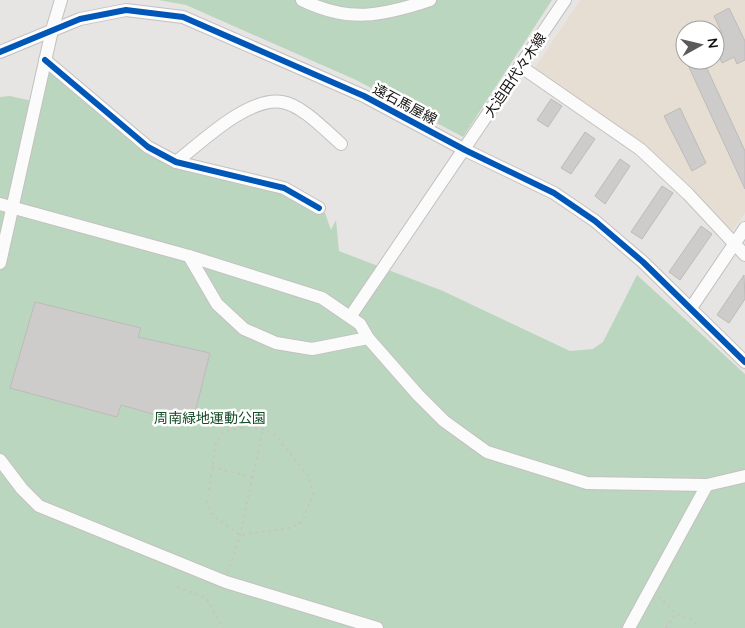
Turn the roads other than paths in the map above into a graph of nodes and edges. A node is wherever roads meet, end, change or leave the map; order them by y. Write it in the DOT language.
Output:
graph roads {
  1 [pos="61,0"];
  2 [pos="302,0"];
  3 [pos="430,0"];
  4 [pos="565,0"];
  5 [pos="52,30"];
  6 [pos="0,52"];
  7 [pos="45,60"];
  8 [pos="520,66"];
  9 [pos="341,144"];
  10 [pos="465,150"];
  11 [pos="176,162"];
  12 [pos="6,205"];
  13 [pos="319,208"];
  14 [pos="745,228"];
  15 [pos="734,244"];
  16 [pos="189,256"];
  17 [pos="745,256"];
  18 [pos="0,263"];
  19 [pos="691,308"];
  20 [pos="350,317"];
  21 [pos="368,338"];
  22 [pos="745,362"];
  23 [pos="0,460"];
  24 [pos="745,476"];
  25 [pos="707,485"];
  26 [pos="377,628"];
  27 [pos="630,628"];
  1 -- 5 [label="street"];
  2 -- 3 [label="street"];
  4 -- 8 [label="street, 大迫田代々木線"];
  5 -- 6 [label="street, 遠石馬屋線"];
  5 -- 7 [label="street"];
  5 -- 10 [label="street, 遠石馬屋線"];
  7 -- 11 [label="street"];
  7 -- 12 [label="street"];
  8 -- 10 [label="street, 大迫田代々木線"];
  8 -- 15 [label="street"];
  9 -- 11 [label="street"];
  10 -- 19 [label="street, 遠石馬屋線"];
  10 -- 20 [label="street, 大迫田代々木線"];
  11 -- 13 [label="street"];
  12 -- 16 [label="street"];
  12 -- 18 [label="street"];
  14 -- 15 [label="street"];
  15 -- 17 [label="street"];
  15 -- 19 [label="street"];
  16 -- 20 [label="street"];
  16 -- 21 [label="street"];
  19 -- 22 [label="street, 遠石馬屋線"];
  20 -- 21 [label="street"];
  21 -- 25 [label="street"];
  23 -- 26 [label="street"];
  24 -- 25 [label="street"];
  25 -- 27 [label="street"];
}
